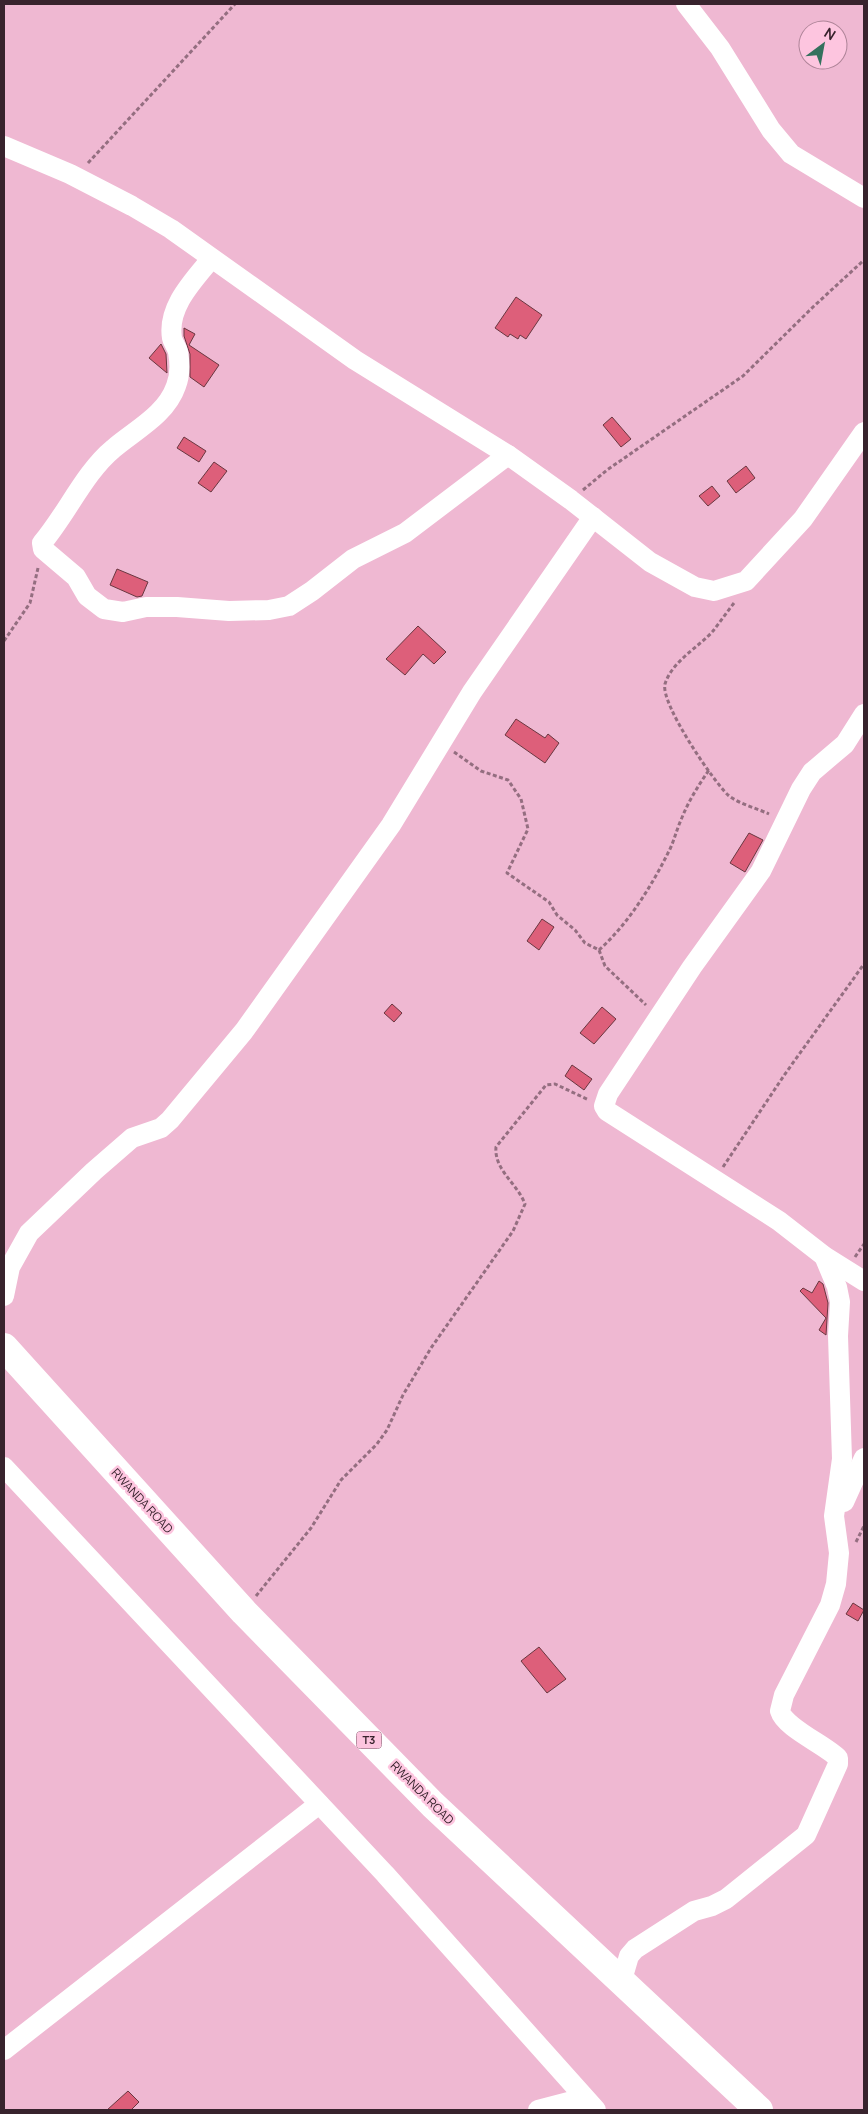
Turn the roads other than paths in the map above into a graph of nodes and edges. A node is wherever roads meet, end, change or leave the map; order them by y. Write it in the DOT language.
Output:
graph roads {
  1 [pos="686,4"];
  2 [pos="4,146"];
  3 [pos="864,198"];
  4 [pos="211,259"];
  5 [pos="864,432"];
  6 [pos="508,455"];
  7 [pos="593,517"];
  8 [pos="864,714"];
  9 [pos="824,1256"];
  10 [pos="864,1281"];
  11 [pos="4,1296"];
  12 [pos="4,1347"];
  13 [pos="864,1458"];
  14 [pos="4,1467"];
  15 [pos="835,1522"];
  16 [pos="319,1804"];
  17 [pos="622,1980"];
  18 [pos="4,2050"];
  19 [pos="590,2104"];
  20 [pos="538,2110"];
  21 [pos="759,2110"];
  1 -- 3 [label="street"];
  2 -- 4 [label="street"];
  4 -- 6 [label="street"];
  4 -- 6 [label="street"];
  5 -- 7 [label="street"];
  6 -- 7 [label="street"];
  7 -- 11 [label="street"];
  8 -- 9 [label="street"];
  9 -- 10 [label="street"];
  9 -- 15 [label="street"];
  12 -- 17 [label="highway, RWANDA ROAD / T3"];
  13 -- 15 [label="street"];
  14 -- 16 [label="street"];
  15 -- 17 [label="street"];
  16 -- 18 [label="street"];
  16 -- 19 [label="street"];
  17 -- 21 [label="highway, RWANDA ROAD / T3"];
  19 -- 20 [label="street"];
}
